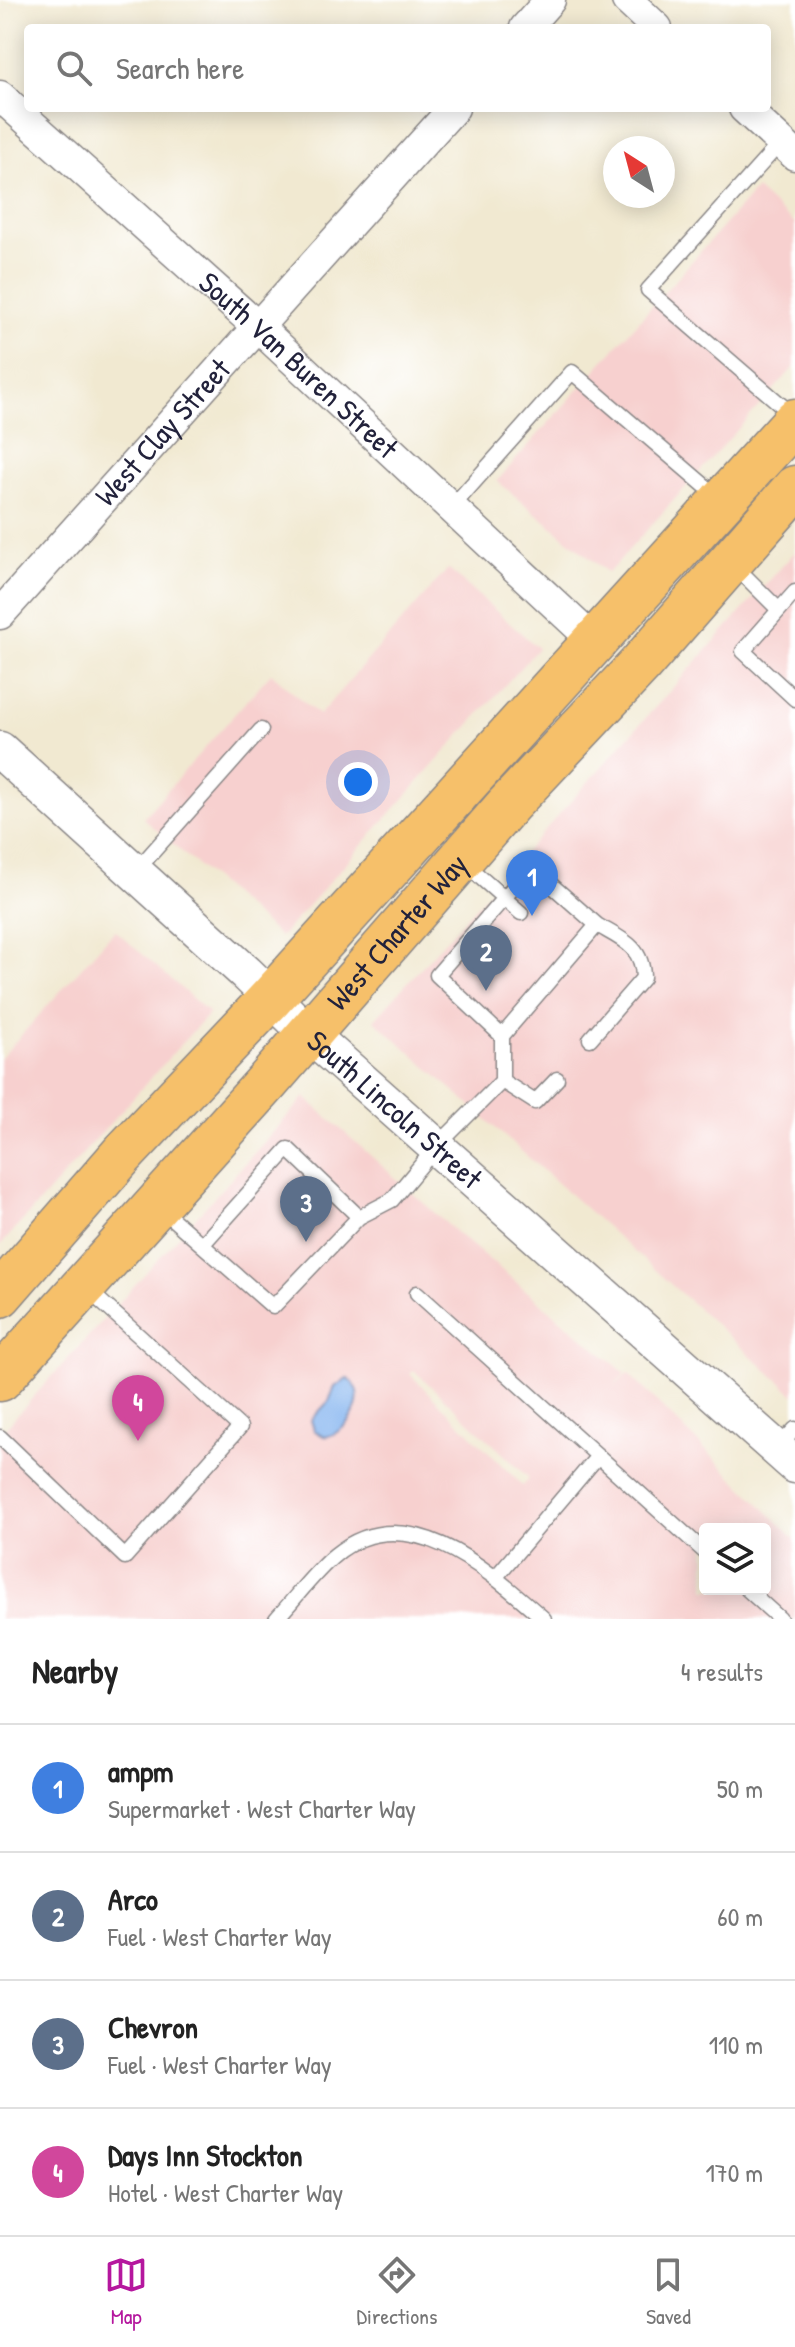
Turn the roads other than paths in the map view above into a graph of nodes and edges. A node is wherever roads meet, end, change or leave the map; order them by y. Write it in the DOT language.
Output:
graph roads {
  1 [pos="550,0"];
  2 [pos="627,0"];
  3 [pos="529,24"];
  4 [pos="653,24"];
  5 [pos="0,96"];
  6 [pos="450,112"];
  7 [pos="748,112"];
  8 [pos="788,149"];
  9 [pos="258,327"];
  10 [pos="795,419"];
  11 [pos="795,488"];
  12 [pos="723,501"];
  13 [pos="451,508"];
  14 [pos="730,561"];
  15 [pos="795,592"];
  16 [pos="779,610"];
  17 [pos="0,614"];
  18 [pos="593,640"];
  19 [pos="795,699"];
  20 [pos="261,730"];
  21 [pos="0,750"];
  22 [pos="524,789"];
  23 [pos="461,861"];
  24 [pos="135,872"];
  25 [pos="504,898"];
  26 [pos="521,913"];
  27 [pos="597,925"];
  28 [pos="462,946"];
  29 [pos="558,947"];
  30 [pos="570,957"];
  31 [pos="478,960"];
  32 [pos="516,994"];
  33 [pos="270,999"];
  34 [pos="529,1005"];
  35 [pos="309,1034"];
  36 [pos="502,1036"];
  37 [pos="590,1039"];
  38 [pos="557,1079"];
  39 [pos="502,1081"];
  40 [pos="437,1146"];
  41 [pos="157,1205"];
  42 [pos="359,1217"];
  43 [pos="202,1245"];
  44 [pos="84,1286"];
  45 [pos="417,1293"];
  46 [pos="0,1295"];
  47 [pos="0,1379"];
  48 [pos="0,1437"];
  49 [pos="789,1447"];
  50 [pos="598,1456"];
  51 [pos="699,1547"];
  52 [pos="495,1578"];
  53 [pos="754,1595"];
  54 [pos="535,1616"];
  55 [pos="276,1619"];
  56 [pos="780,1619"];
  1 -- 3 [label="street"];
  2 -- 4 [label="street"];
  5 -- 9 [label="street, South Van Buren Street"];
  6 -- 9 [label="street, West Clay Street"];
  7 -- 8 [label="street"];
  8 -- 10 [label="lane"];
  9 -- 13 [label="street, South Van Buren Street"];
  9 -- 17 [label="street, West Clay Street"];
  10 -- 12 [label="main road, West Charter Way"];
  11 -- 14 [label="main road, West Charter Way"];
  12 -- 13 [label="lane"];
  12 -- 18 [label="main road, West Charter Way"];
  13 -- 18 [label="street, South Van Buren Street"];
  14 -- 16 [label="lane"];
  14 -- 22 [label="main road, West Charter Way"];
  15 -- 16 [label="lane"];
  16 -- 19 [label="lane"];
  18 -- 22 [label="main road"];
  18 -- 33 [label="main road, West Charter Way"];
  20 -- 24 [label="lane"];
  21 -- 24 [label="street, South Lincoln Street"];
  22 -- 23 [label="main road, West Charter Way"];
  23 -- 25 [label="lane"];
  23 -- 35 [label="main road, West Charter Way"];
  24 -- 33 [label="street, South Lincoln Street"];
  25 -- 26 [label="lane"];
  25 -- 27 [label="lane"];
  25 -- 28 [label="lane"];
  27 -- 30 [label="lane"];
  27 -- 37 [label="lane"];
  28 -- 31 [label="lane"];
  28 -- 36 [label="lane"];
  29 -- 30 [label="lane"];
  30 -- 34 [label="lane"];
  32 -- 34 [label="lane"];
  33 -- 35 [label="street, South Lincoln Street"];
  33 -- 46 [label="main road, West Charter Way"];
  34 -- 36 [label="lane"];
  35 -- 40 [label="street, South Lincoln Street"];
  35 -- 41 [label="main road, West Charter Way"];
  36 -- 39 [label="lane"];
  38 -- 39 [label="lane"];
  39 -- 40 [label="lane"];
  40 -- 42 [label="lane"];
  40 -- 49 [label="street, South Lincoln Street"];
  41 -- 43 [label="lane"];
  41 -- 44 [label="main road, West Charter Way"];
  42 -- 43 [label="lane"];
  42 -- 43 [label="lane"];
  44 -- 47 [label="main road, West Charter Way"];
  44 -- 48 [label="lane"];
  45 -- 50 [label="lane"];
  50 -- 51 [label="lane"];
  50 -- 52 [label="lane"];
  52 -- 54 [label="lane"];
  52 -- 55 [label="lane"];
  53 -- 56 [label="lane"];
}
